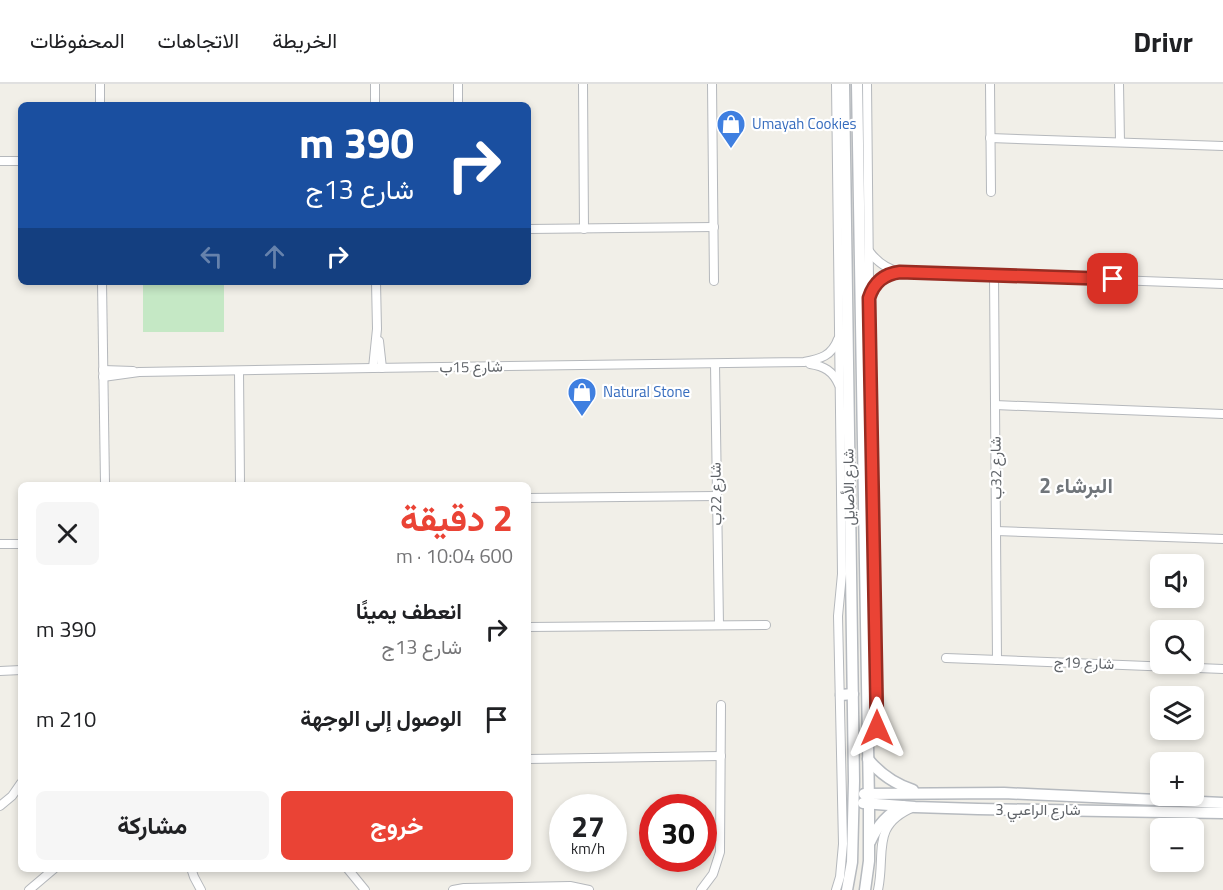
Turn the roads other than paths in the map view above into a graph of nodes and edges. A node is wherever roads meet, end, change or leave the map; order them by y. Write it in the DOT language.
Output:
graph roads {
  1 [pos="99,84"];
  2 [pos="375,84"];
  3 [pos="458,84"];
  4 [pos="583,84"];
  5 [pos="712,84"];
  6 [pos="836,84"];
  7 [pos="844,84"];
  8 [pos="857,84"];
  9 [pos="867,84"];
  10 [pos="990,84"];
  11 [pos="1119,84"];
  12 [pos="100,102"];
  13 [pos="375,102"];
  14 [pos="458,102"];
  15 [pos="990,138"];
  16 [pos="1120,142"];
  17 [pos="1223,146"];
  18 [pos="0,161"];
  19 [pos="18,161"];
  20 [pos="991,192"];
  21 [pos="714,227"];
  22 [pos="531,229"];
  23 [pos="584,229"];
  24 [pos="869,251"];
  25 [pos="900,272"];
  26 [pos="994,275"];
  27 [pos="714,280"];
  28 [pos="1223,284"];
  29 [pos="102,285"];
  30 [pos="376,285"];
  31 [pos="869,298"];
  32 [pos="848,304"];
  33 [pos="839,333"];
  34 [pos="804,362"];
  35 [pos="715,364"];
  36 [pos="377,368"];
  37 [pos="239,371"];
  38 [pos="103,373"];
  39 [pos="840,389"];
  40 [pos="995,405"];
  41 [pos="1223,414"];
  42 [pos="867,477"];
  43 [pos="105,482"];
  44 [pos="240,482"];
  45 [pos="716,496"];
  46 [pos="531,498"];
  47 [pos="845,511"];
  48 [pos="996,531"];
  49 [pos="1223,539"];
  50 [pos="0,544"];
  51 [pos="18,544"];
  52 [pos="719,625"];
  53 [pos="766,625"];
  54 [pos="531,627"];
  55 [pos="946,658"];
  56 [pos="997,660"];
  57 [pos="1223,669"];
  58 [pos="18,670"];
  59 [pos="0,671"];
  60 [pos="852,694"];
  61 [pos="841,695"];
  62 [pos="721,705"];
  63 [pos="721,756"];
  64 [pos="531,759"];
  65 [pos="868,759"];
  66 [pos="18,787"];
  67 [pos="928,793"];
  68 [pos="854,798"];
  69 [pos="869,798"];
  70 [pos="1223,803"];
  71 [pos="0,806"];
  72 [pos="903,806"];
  73 [pos="915,807"];
  74 [pos="1220,814"];
  75 [pos="869,845"];
  76 [pos="50,872"];
  77 [pos="192,872"];
  78 [pos="350,872"];
  79 [pos="30,890"];
  80 [pos="201,890"];
  81 [pos="365,890"];
  82 [pos="453,890"];
  83 [pos="589,890"];
  84 [pos="701,890"];
  85 [pos="836,890"];
  86 [pos="847,890"];
  87 [pos="865,890"];
  88 [pos="878,890"];
  1 -- 12 [label="street"];
  2 -- 13 [label="street"];
  3 -- 14 [label="street"];
  4 -- 23 [label="street"];
  5 -- 21 [label="street"];
  6 -- 33 [label="street"];
  7 -- 32 [label="street, شارع الأصايل"];
  8 -- 42 [label="street, شارع الأصايل"];
  9 -- 24 [label="street"];
  10 -- 15 [label="street"];
  11 -- 16 [label="street"];
  15 -- 16 [label="street"];
  15 -- 20 [label="street"];
  16 -- 17 [label="street"];
  18 -- 19 [label="street"];
  21 -- 23 [label="street"];
  21 -- 27 [label="street"];
  22 -- 23 [label="street"];
  24 -- 25 [label="street"];
  24 -- 31 [label="street"];
  25 -- 26 [label="street"];
  25 -- 31 [label="street"];
  26 -- 28 [label="street"];
  26 -- 40 [label="street, شارع 32ب"];
  29 -- 38 [label="street"];
  30 -- 36 [label="street"];
  31 -- 42 [label="street"];
  32 -- 33 [label="street"];
  32 -- 47 [label="street, شارع الأصايل"];
  33 -- 34 [label="street, شارع 15ب"];
  33 -- 39 [label="street"];
  34 -- 35 [label="street, شارع 15ب"];
  34 -- 39 [label="street, شارع 15ب"];
  35 -- 36 [label="street, شارع 15ب"];
  35 -- 45 [label="street, شارع 22ب"];
  36 -- 37 [label="street, شارع 15ب"];
  37 -- 38 [label="street, شارع 15ب"];
  37 -- 44 [label="street"];
  38 -- 43 [label="street"];
  39 -- 47 [label="street"];
  40 -- 41 [label="street"];
  40 -- 48 [label="street, شارع 32ب"];
  42 -- 65 [label="street, شارع الأصايل"];
  45 -- 46 [label="street"];
  45 -- 52 [label="street, شارع 22ب"];
  47 -- 60 [label="street, شارع الأصايل"];
  47 -- 61 [label="street"];
  48 -- 49 [label="street"];
  48 -- 56 [label="street, شارع 32ب"];
  50 -- 51 [label="street"];
  52 -- 53 [label="street"];
  52 -- 54 [label="street"];
  55 -- 56 [label="street, شارع 19ج"];
  56 -- 57 [label="street, شارع 19ج"];
  58 -- 59 [label="street"];
  60 -- 61 [label="street"];
  60 -- 68 [label="street, شارع الأصايل"];
  61 -- 85 [label="street"];
  62 -- 63 [label="street"];
  63 -- 64 [label="street"];
  63 -- 84 [label="street"];
  65 -- 67 [label="street"];
  65 -- 69 [label="street, شارع الأصايل"];
  66 -- 71 [label="street"];
  67 -- 69 [label="street, شارع الراعبي 3"];
  67 -- 70 [label="street, شارع الراعبي 3"];
  68 -- 69 [label="street, شارع الراعبي 3"];
  68 -- 86 [label="street, شارع الأصايل"];
  69 -- 72 [label="street, شارع الراعبي 3"];
  69 -- 75 [label="street, شارع الأصايل"];
  72 -- 73 [label="street, شارع الراعبي 3"];
  72 -- 75 [label="street"];
  73 -- 74 [label="street, شارع الراعبي 3"];
  73 -- 88 [label="street"];
  75 -- 87 [label="street, شارع الأصايل"];
  76 -- 79 [label="street"];
  77 -- 80 [label="street"];
  78 -- 81 [label="street"];
  82 -- 83 [label="street"];
}
